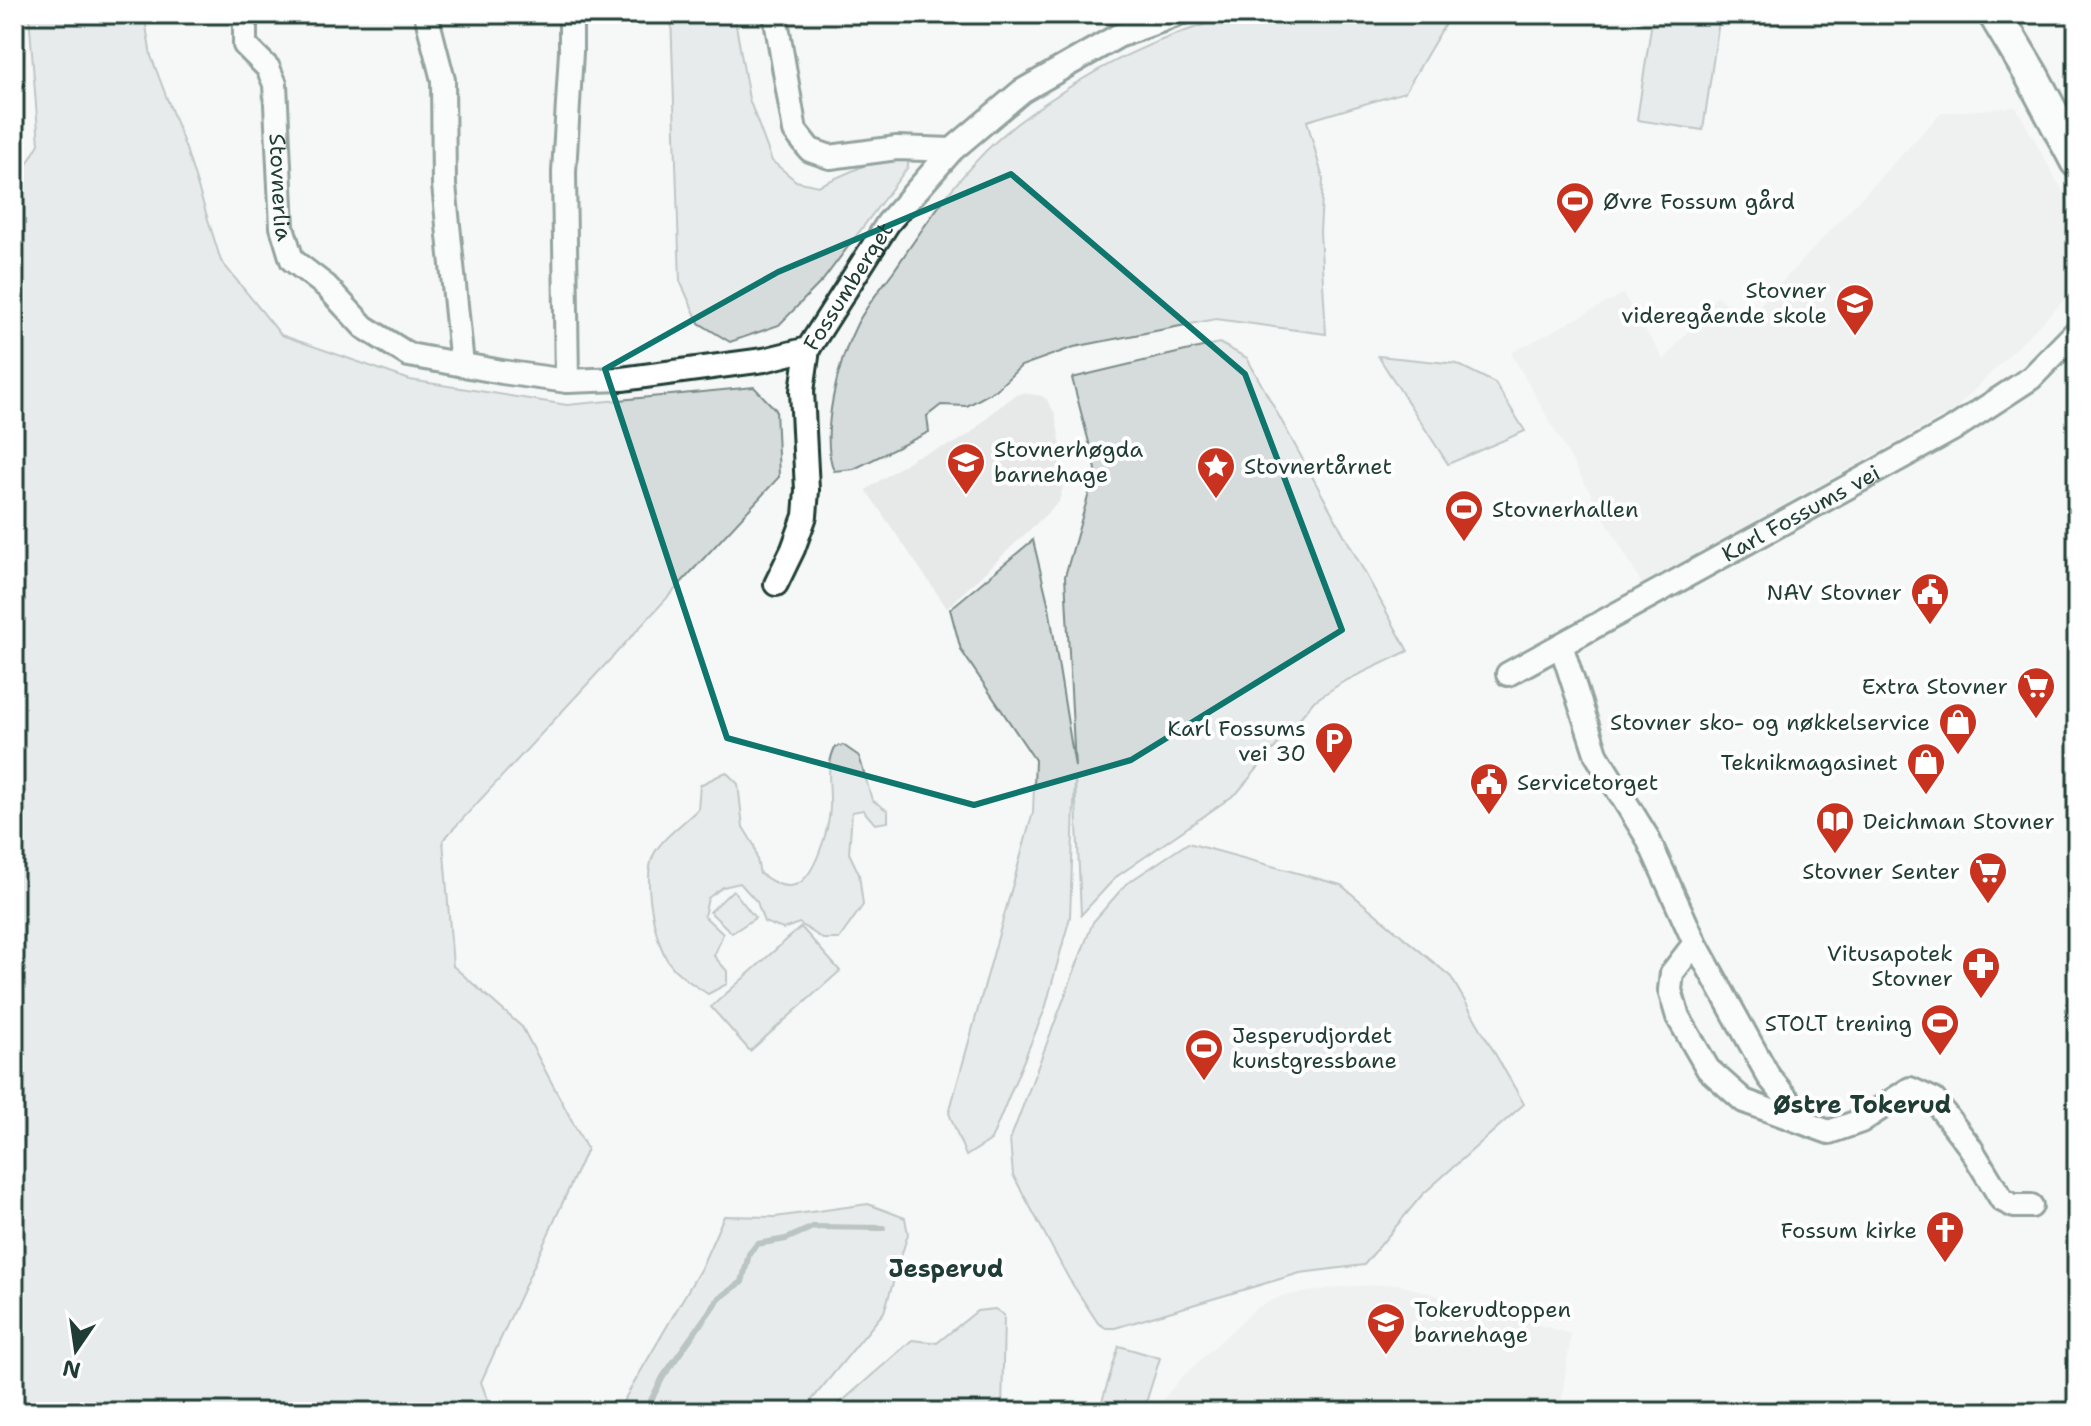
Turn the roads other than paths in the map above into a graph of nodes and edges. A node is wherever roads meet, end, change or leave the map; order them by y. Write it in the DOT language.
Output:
graph roads {
  1 [pos="245,14"];
  2 [pos="426,14"];
  3 [pos="571,14"];
  4 [pos="775,14"];
  5 [pos="1179,14"];
  6 [pos="1995,14"];
  7 [pos="952,150"];
  8 [pos="2077,161"];
  9 [pos="2077,331"];
  10 [pos="808,349"];
  11 [pos="462,365"];
  12 [pos="567,381"];
  13 [pos="776,584"];
  14 [pos="1561,645"];
  15 [pos="1508,674"];
  16 [pos="1695,943"];
  17 [pos="1810,1127"];
  18 [pos="2031,1206"];
  1 -- 11 [label="street, Stovnerlia"];
  2 -- 11 [label="street"];
  3 -- 12 [label="street"];
  4 -- 7 [label="street"];
  5 -- 7 [label="street, Fossumberget"];
  6 -- 8 [label="street"];
  7 -- 10 [label="street, Fossumberget"];
  9 -- 14 [label="street, Karl Fossums vei"];
  10 -- 12 [label="street, Stovnerlia"];
  10 -- 13 [label="street, Fossumberget"];
  11 -- 12 [label="street, Stovnerlia"];
  14 -- 15 [label="street, Karl Fossums vei"];
  14 -- 16 [label="street"];
  16 -- 17 [label="street"];
  16 -- 17 [label="street"];
  17 -- 18 [label="street"];
}
